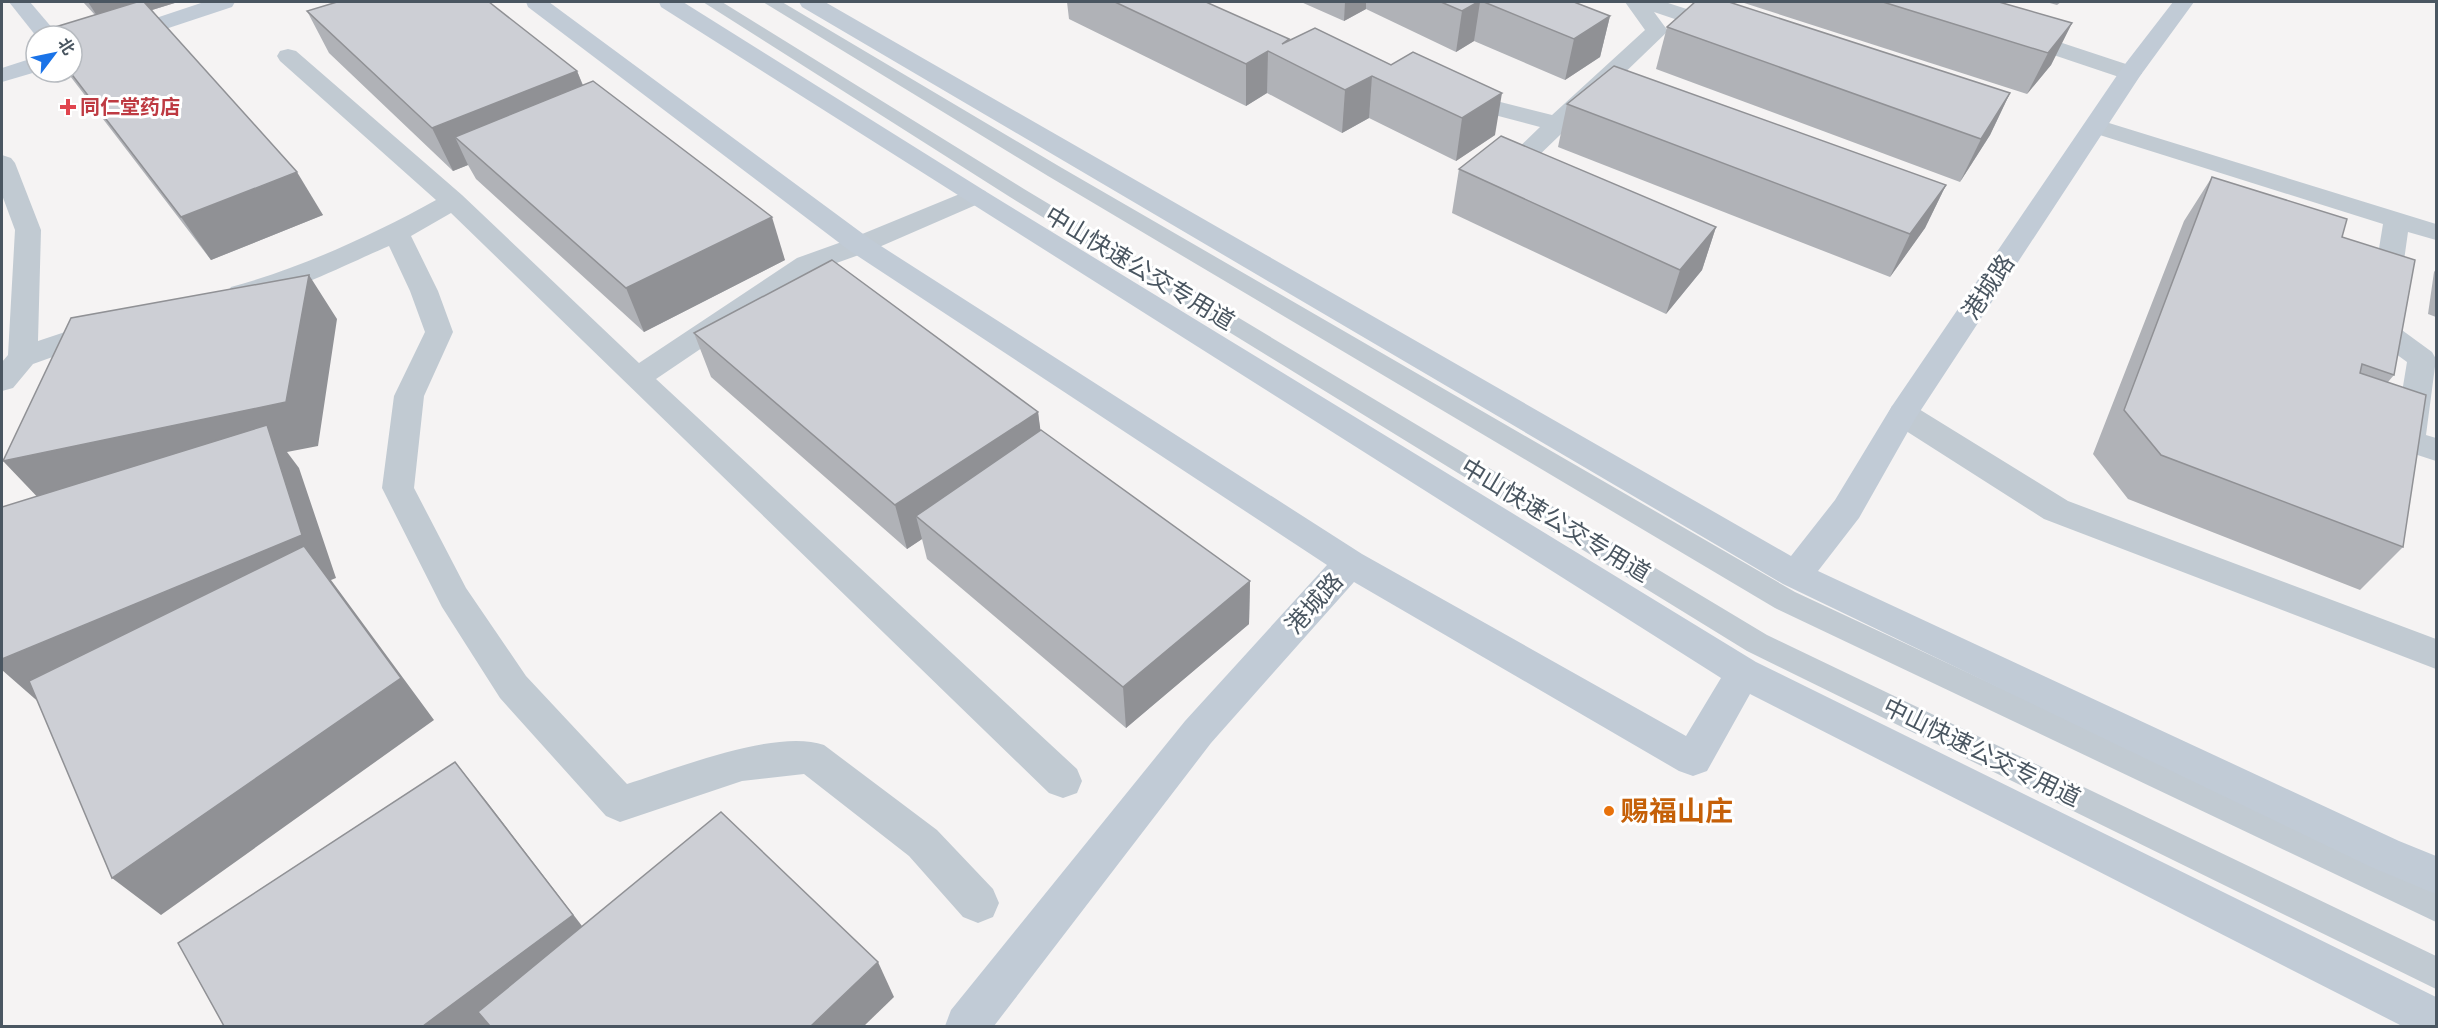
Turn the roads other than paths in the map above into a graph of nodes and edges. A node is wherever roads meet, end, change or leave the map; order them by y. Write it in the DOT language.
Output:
graph roads {
  1 [pos="19,2"];
  2 [pos="224,2"];
  3 [pos="536,2"];
  4 [pos="669,2"];
  5 [pos="711,2"];
  6 [pos="771,2"];
  7 [pos="810,2"];
  8 [pos="1635,2"];
  9 [pos="1644,2"];
  10 [pos="2184,2"];
  11 [pos="38,24"];
  12 [pos="1994,28"];
  13 [pos="1746,36"];
  14 [pos="84,49"];
  15 [pos="288,56"];
  16 [pos="24,68"];
  17 [pos="2130,73"];
  18 [pos="2,75"];
  19 [pos="1431,91"];
  20 [pos="1557,124"];
  21 [pos="2096,126"];
  22 [pos="2,163"];
  23 [pos="1557,183"];
  24 [pos="976,196"];
  25 [pos="453,201"];
  26 [pos="2397,220"];
  27 [pos="2436,232"];
  28 [pos="396,233"];
  29 [pos="860,245"];
  30 [pos="219,298"];
  31 [pos="129,319"];
  32 [pos="24,357"];
  33 [pos="637,378"];
  34 [pos="2,381"];
  35 [pos="1903,414"];
  36 [pos="2436,450"];
  37 [pos="1350,563"];
  38 [pos="1796,575"];
  39 [pos="2436,654"];
  40 [pos="1743,673"];
  41 [pos="1063,781"];
  42 [pos="2436,875"];
  43 [pos="978,903"];
  44 [pos="2436,907"];
  45 [pos="2436,973"];
  46 [pos="2436,1020"];
  47 [pos="967,1026"];
  1 -- 11 [label="street"];
  2 -- 14 [label="street"];
  3 -- 29 [label="street"];
  4 -- 24 [label="street"];
  5 -- 45 [label="lane, 中山快速公交专用道"];
  6 -- 44 [label="lane, 中山快速公交专用道"];
  7 -- 38 [label="street"];
  8 -- 20 [label="street"];
  9 -- 13 [label="street"];
  10 -- 17 [label="street, 港城路"];
  12 -- 17 [label="street"];
  15 -- 25 [label="street"];
  16 -- 18 [label="street"];
  17 -- 21 [label="street, 港城路"];
  19 -- 20 [label="street"];
  20 -- 23 [label="street"];
  21 -- 26 [label="street"];
  21 -- 35 [label="street, 港城路"];
  22 -- 32 [label="street"];
  24 -- 29 [label="street"];
  24 -- 40 [label="street"];
  25 -- 28 [label="street"];
  25 -- 33 [label="street"];
  26 -- 27 [label="street"];
  26 -- 36 [label="street"];
  28 -- 30 [label="street"];
  28 -- 43 [label="street"];
  29 -- 33 [label="street"];
  29 -- 37 [label="street"];
  31 -- 32 [label="street"];
  32 -- 34 [label="street"];
  33 -- 41 [label="street"];
  35 -- 38 [label="street, 港城路"];
  35 -- 39 [label="street"];
  37 -- 40 [label="street, 港城路"];
  37 -- 47 [label="street, 港城路"];
  38 -- 42 [label="street"];
  40 -- 46 [label="street"];
}
